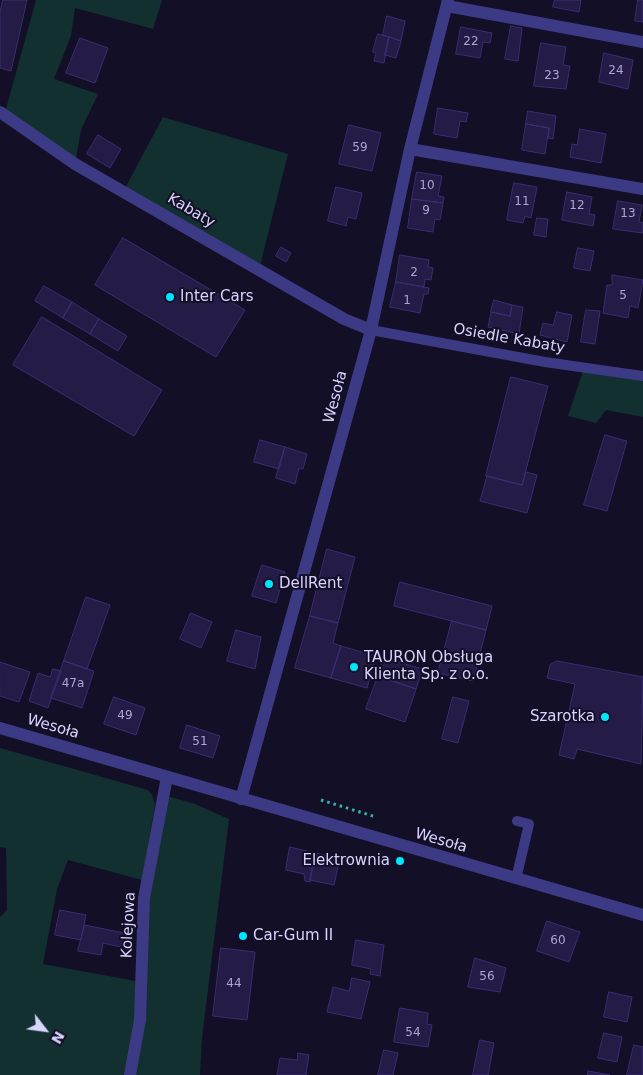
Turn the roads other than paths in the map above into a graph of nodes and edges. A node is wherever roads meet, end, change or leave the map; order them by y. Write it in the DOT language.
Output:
graph roads {
  1 [pos="448,3"];
  2 [pos="643,42"];
  3 [pos="0,112"];
  4 [pos="410,149"];
  5 [pos="643,190"];
  6 [pos="371,330"];
  7 [pos="643,376"];
  8 [pos="0,728"];
  9 [pos="166,777"];
  10 [pos="241,799"];
  11 [pos="517,820"];
  12 [pos="516,879"];
  13 [pos="640,915"];
  14 [pos="130,1075"];
  1 -- 2 [label="street"];
  1 -- 4 [label="street, Wesoła"];
  3 -- 6 [label="street, Kabaty"];
  4 -- 5 [label="street"];
  4 -- 6 [label="street, Wesoła"];
  6 -- 7 [label="lane, Osiedle Kabaty"];
  6 -- 10 [label="street, Wesoła"];
  8 -- 9 [label="street, Wesoła"];
  9 -- 10 [label="street, Wesoła"];
  9 -- 14 [label="street, Kolejowa"];
  10 -- 12 [label="street, Wesoła"];
  11 -- 12 [label="lane"];
  12 -- 13 [label="street, Wesoła"];
}
